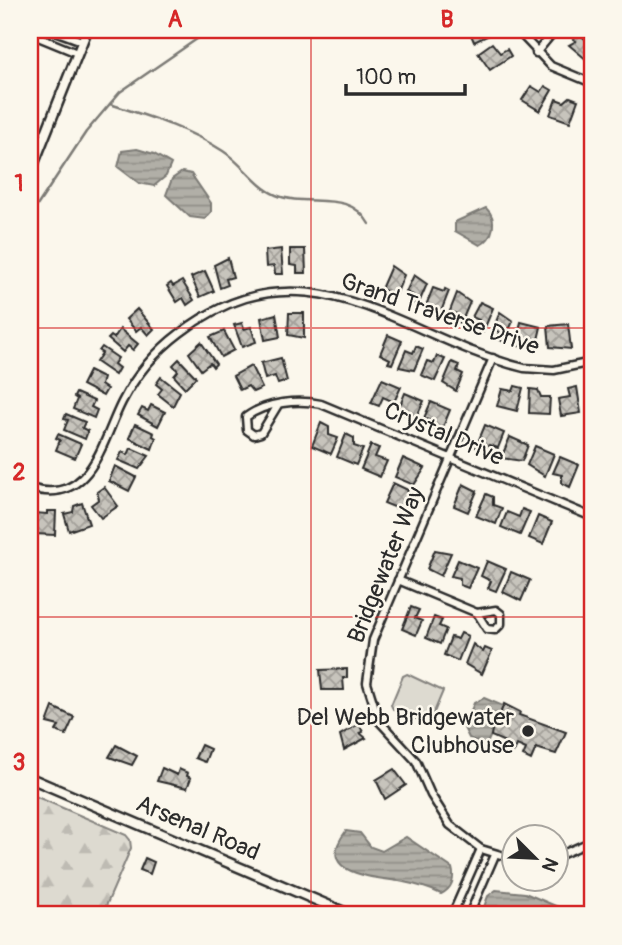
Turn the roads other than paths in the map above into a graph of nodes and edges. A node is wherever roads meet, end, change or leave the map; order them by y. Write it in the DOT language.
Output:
graph roads {
  1 [pos="31,30"];
  2 [pos="52,30"];
  3 [pos="87,30"];
  4 [pos="517,30"];
  5 [pos="555,30"];
  6 [pos="82,41"];
  7 [pos="77,53"];
  8 [pos="536,54"];
  9 [pos="592,83"];
  10 [pos="30,173"];
  11 [pos="493,358"];
  12 [pos="592,362"];
  13 [pos="278,405"];
  14 [pos="450,457"];
  15 [pos="30,488"];
  16 [pos="592,517"];
  17 [pos="398,580"];
  18 [pos="477,614"];
  19 [pos="30,778"];
  20 [pos="592,841"];
  21 [pos="481,849"];
  22 [pos="570,851"];
  23 [pos="495,855"];
  24 [pos="500,856"];
  25 [pos="351,915"];
  26 [pos="452,915"];
  27 [pos="469,915"];
  1 -- 7 [label="street"];
  2 -- 6 [label="street"];
  3 -- 6 [label="street"];
  4 -- 8 [label="street"];
  5 -- 8 [label="street"];
  6 -- 7 [label="street"];
  7 -- 10 [label="street"];
  8 -- 9 [label="street"];
  11 -- 12 [label="street, Grand Traverse Drive"];
  11 -- 14 [label="street, Bridgewater Way"];
  11 -- 15 [label="street, Grand Traverse Drive"];
  13 -- 13 [label="street, Crystal Drive"];
  13 -- 14 [label="street, Crystal Drive"];
  14 -- 16 [label="street, Crystal Drive"];
  14 -- 17 [label="street, Bridgewater Way"];
  17 -- 18 [label="street"];
  17 -- 21 [label="street, Bridgewater Way"];
  19 -- 25 [label="street, Arsenal Road"];
  20 -- 22 [label="street"];
  21 -- 23 [label="street, Bridgewater Way"];
  21 -- 26 [label="street"];
  23 -- 24 [label="street, Bridgewater Way"];
  23 -- 27 [label="street"];
}
